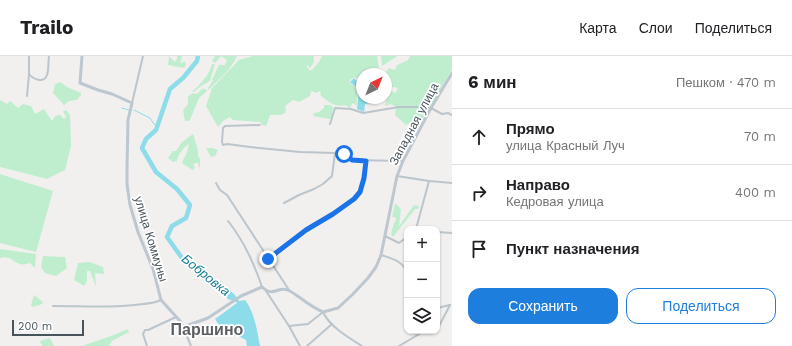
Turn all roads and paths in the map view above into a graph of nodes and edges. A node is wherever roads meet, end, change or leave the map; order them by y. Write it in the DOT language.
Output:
graph roads {
  1 [pos="29,56"];
  2 [pos="49,56"];
  3 [pos="82,56"];
  4 [pos="143,56"];
  5 [pos="452,73"];
  6 [pos="29,74"];
  7 [pos="27,96"];
  8 [pos="132,103"];
  9 [pos="431,108"];
  10 [pos="452,115"];
  11 [pos="330,124"];
  12 [pos="260,125"];
  13 [pos="335,153"];
  14 [pos="366,161"];
  15 [pos="403,161"];
  16 [pos="397,176"];
  17 [pos="430,181"];
  18 [pos="216,183"];
  19 [pos="452,183"];
  20 [pos="284,203"];
  21 [pos="228,221"];
  22 [pos="417,226"];
  23 [pos="440,232"];
  24 [pos="452,234"];
  25 [pos="385,236"];
  26 [pos="404,240"];
  27 [pos="381,255"];
  28 [pos="268,259"];
  29 [pos="404,266"];
  30 [pos="262,287"];
  31 [pos="266,291"];
  32 [pos="290,291"];
  33 [pos="161,300"];
  34 [pos="53,306"];
  35 [pos="451,306"];
  36 [pos="440,308"];
  37 [pos="323,312"];
  38 [pos="176,316"];
  39 [pos="332,324"];
  40 [pos="440,324"];
  41 [pos="289,326"];
  42 [pos="183,327"];
  43 [pos="419,334"];
  44 [pos="147,346"];
  45 [pos="191,346"];
  46 [pos="300,346"];
  47 [pos="307,346"];
  48 [pos="362,346"];
  49 [pos="399,346"];
  1 -- 6 [label="street"];
  2 -- 6 [label="street"];
  3 -- 8 [label="street"];
  4 -- 8 [label="street, улица Коммуны"];
  5 -- 9 [label="street, Западная улица"];
  6 -- 7 [label="street"];
  8 -- 33 [label="street, улица Коммуны"];
  9 -- 10 [label="street"];
  9 -- 11 [label="street"];
  9 -- 15 [label="street, Западная улица"];
  12 -- 13 [label="street"];
  13 -- 14 [label="street"];
  13 -- 20 [label="street"];
  14 -- 15 [label="street"];
  14 -- 28 [label="street"];
  15 -- 16 [label="street, Западная улица"];
  16 -- 17 [label="street"];
  16 -- 25 [label="street, Западная улица"];
  17 -- 19 [label="street"];
  17 -- 22 [label="street"];
  18 -- 28 [label="street"];
  21 -- 30 [label="street"];
  23 -- 24 [label="street"];
  25 -- 26 [label="street"];
  25 -- 27 [label="street, Западная улица"];
  27 -- 29 [label="street"];
  27 -- 37 [label="street, Западная улица"];
  28 -- 32 [label="street"];
  30 -- 31 [label="street"];
  30 -- 42 [label="street"];
  31 -- 32 [label="street"];
  31 -- 41 [label="street"];
  32 -- 37 [label="street"];
  33 -- 34 [label="street"];
  33 -- 38 [label="street, улица Коммуны"];
  35 -- 36 [label="street"];
  35 -- 40 [label="street"];
  37 -- 39 [label="street"];
  37 -- 41 [label="street"];
  38 -- 42 [label="street, улица Коммуны"];
  38 -- 44 [label="street"];
  39 -- 47 [label="street"];
  39 -- 48 [label="street"];
  41 -- 46 [label="street"];
  42 -- 45 [label="street, улица Коммуны"];
  43 -- 49 [label="street"];
}
